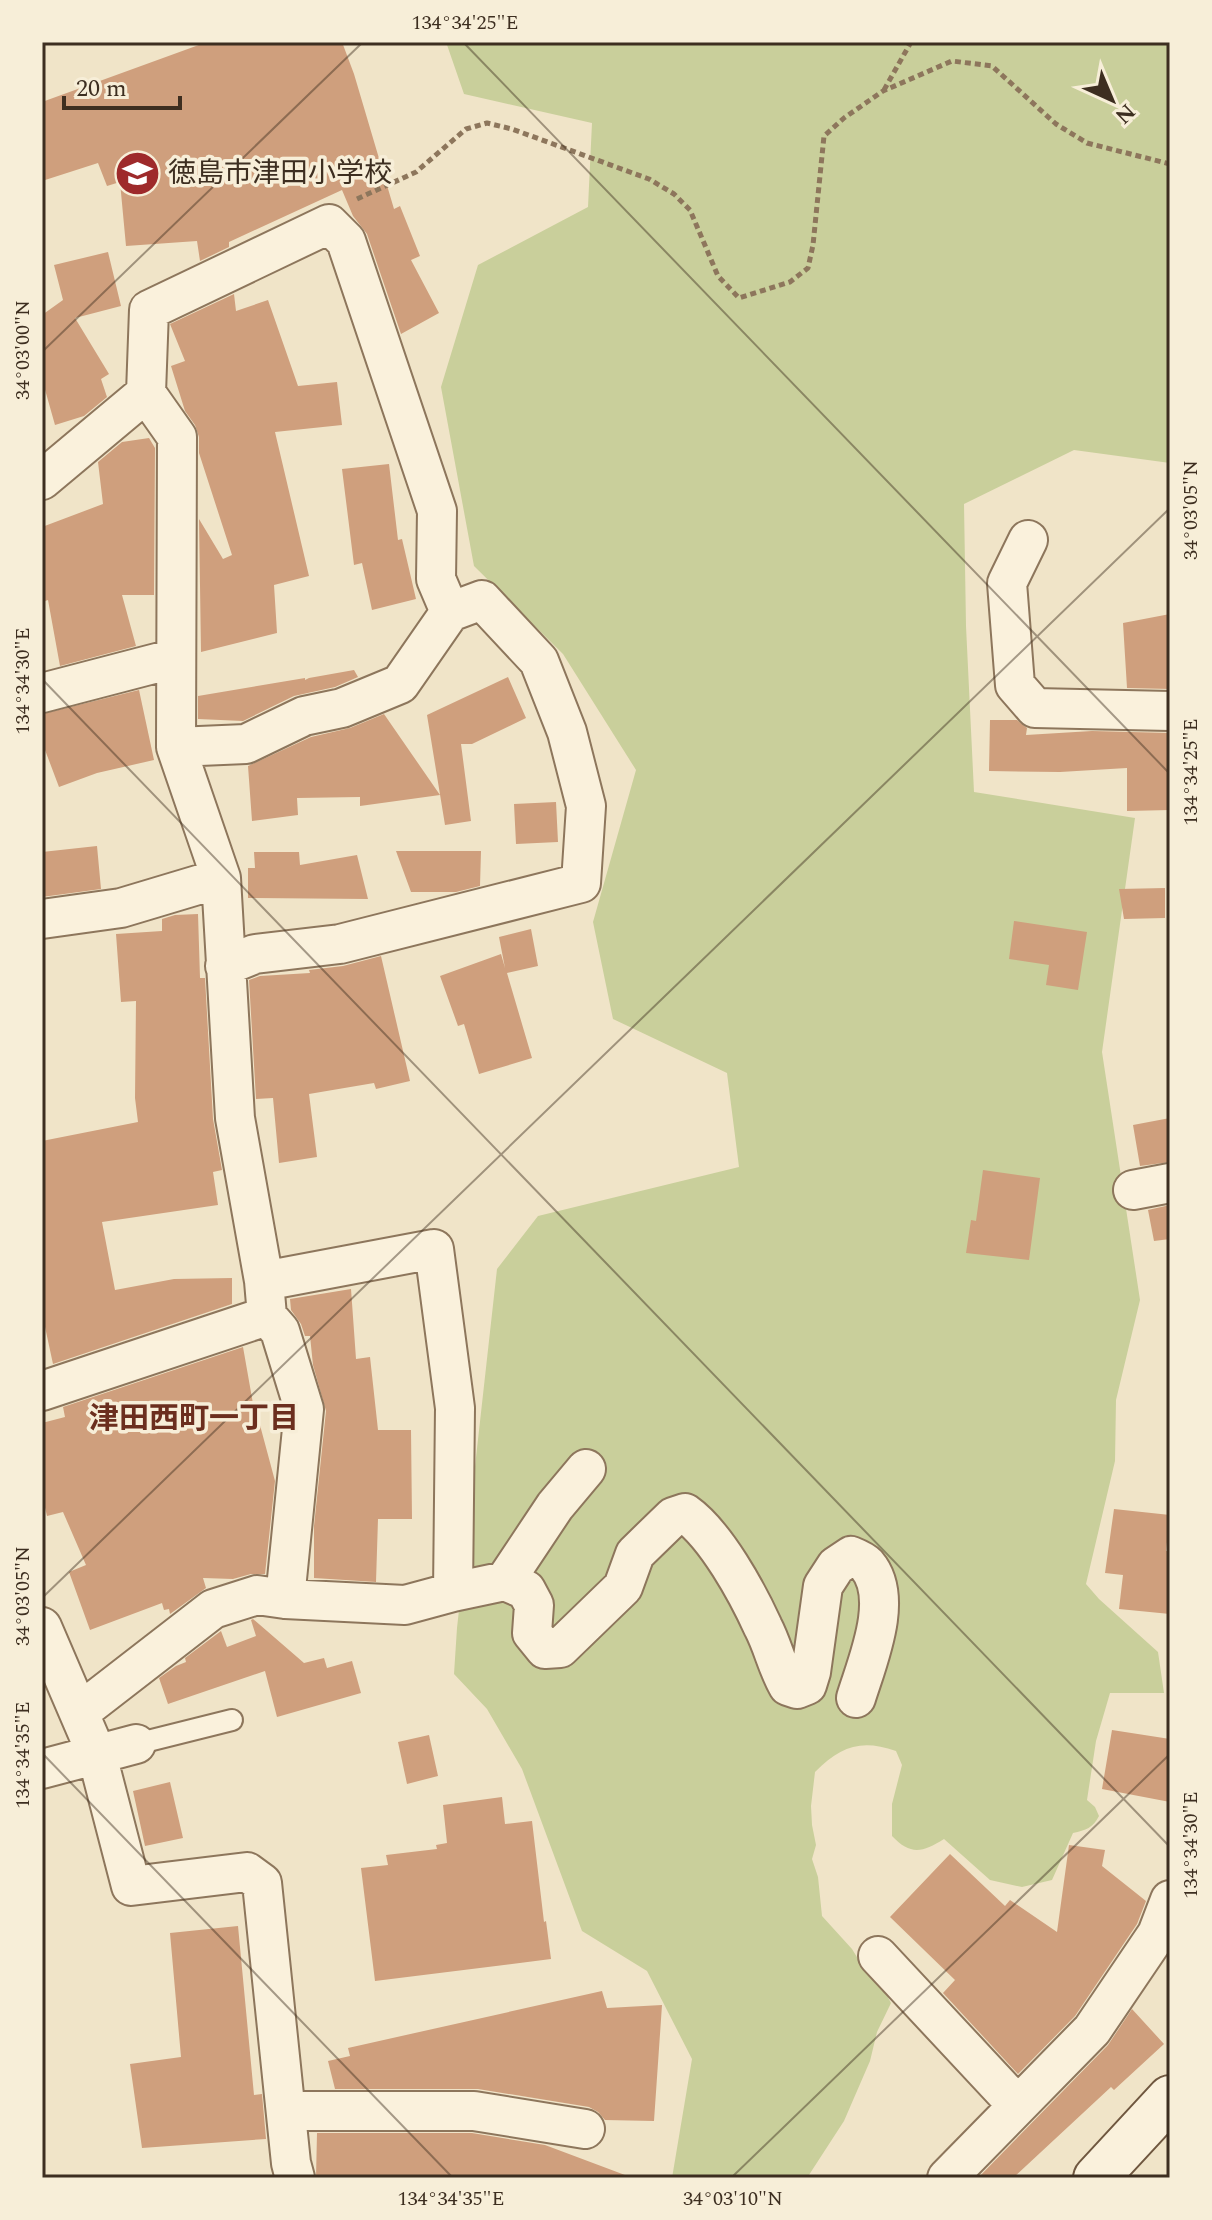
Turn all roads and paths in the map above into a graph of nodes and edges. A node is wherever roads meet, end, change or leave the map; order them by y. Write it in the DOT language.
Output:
graph roads {
  1 [pos="911,42"];
  2 [pos="883,91"];
  3 [pos="1170,164"];
  4 [pos="329,224"];
  5 [pos="146,393"];
  6 [pos="42,480"];
  7 [pos="1028,540"];
  8 [pos="450,612"];
  9 [pos="176,658"];
  10 [pos="42,693"];
  11 [pos="1170,711"];
  12 [pos="176,747"];
  13 [pos="221,878"];
  14 [pos="42,919"];
  15 [pos="225,966"];
  16 [pos="1170,1183"];
  17 [pos="1133,1190"];
  18 [pos="265,1298"];
  19 [pos="42,1391"];
  20 [pos="586,1469"];
  21 [pos="505,1581"];
  22 [pos="453,1592"];
  23 [pos="285,1599"];
  24 [pos="42,1627"];
  25 [pos="856,1698"];
  26 [pos="80,1712"];
  27 [pos="232,1720"];
  28 [pos="136,1744"];
  29 [pos="97,1755"];
  30 [pos="42,1769"];
  31 [pos="1170,1900"];
  32 [pos="878,1956"];
  33 [pos="1170,2098"];
  34 [pos="1017,2105"];
  35 [pos="287,2111"];
  36 [pos="585,2129"];
  37 [pos="295,2178"];
  38 [pos="947,2178"];
  39 [pos="1096,2178"];
  1 -- 2 [label="path"];
  2 -- 3 [label="path"];
  2 -- 4 [label="path"];
  4 -- 5 [label="street"];
  4 -- 8 [label="street"];
  5 -- 6 [label="street"];
  5 -- 9 [label="street"];
  7 -- 11 [label="street"];
  8 -- 12 [label="street"];
  8 -- 15 [label="street"];
  9 -- 10 [label="street"];
  9 -- 12 [label="street"];
  12 -- 13 [label="street"];
  13 -- 14 [label="street"];
  13 -- 15 [label="street"];
  15 -- 18 [label="street"];
  16 -- 17 [label="street"];
  18 -- 19 [label="street"];
  18 -- 22 [label="street"];
  18 -- 23 [label="street"];
  20 -- 21 [label="street"];
  21 -- 22 [label="street"];
  21 -- 25 [label="street"];
  22 -- 23 [label="street"];
  23 -- 26 [label="street"];
  24 -- 26 [label="street"];
  26 -- 29 [label="street"];
  27 -- 28 [label="lane"];
  28 -- 29 [label="street"];
  29 -- 30 [label="street"];
  29 -- 35 [label="street"];
  31 -- 34 [label="street"];
  32 -- 34 [label="street"];
  33 -- 39 [label="main road"];
  34 -- 38 [label="street"];
  35 -- 36 [label="street"];
  35 -- 37 [label="street"];
}
